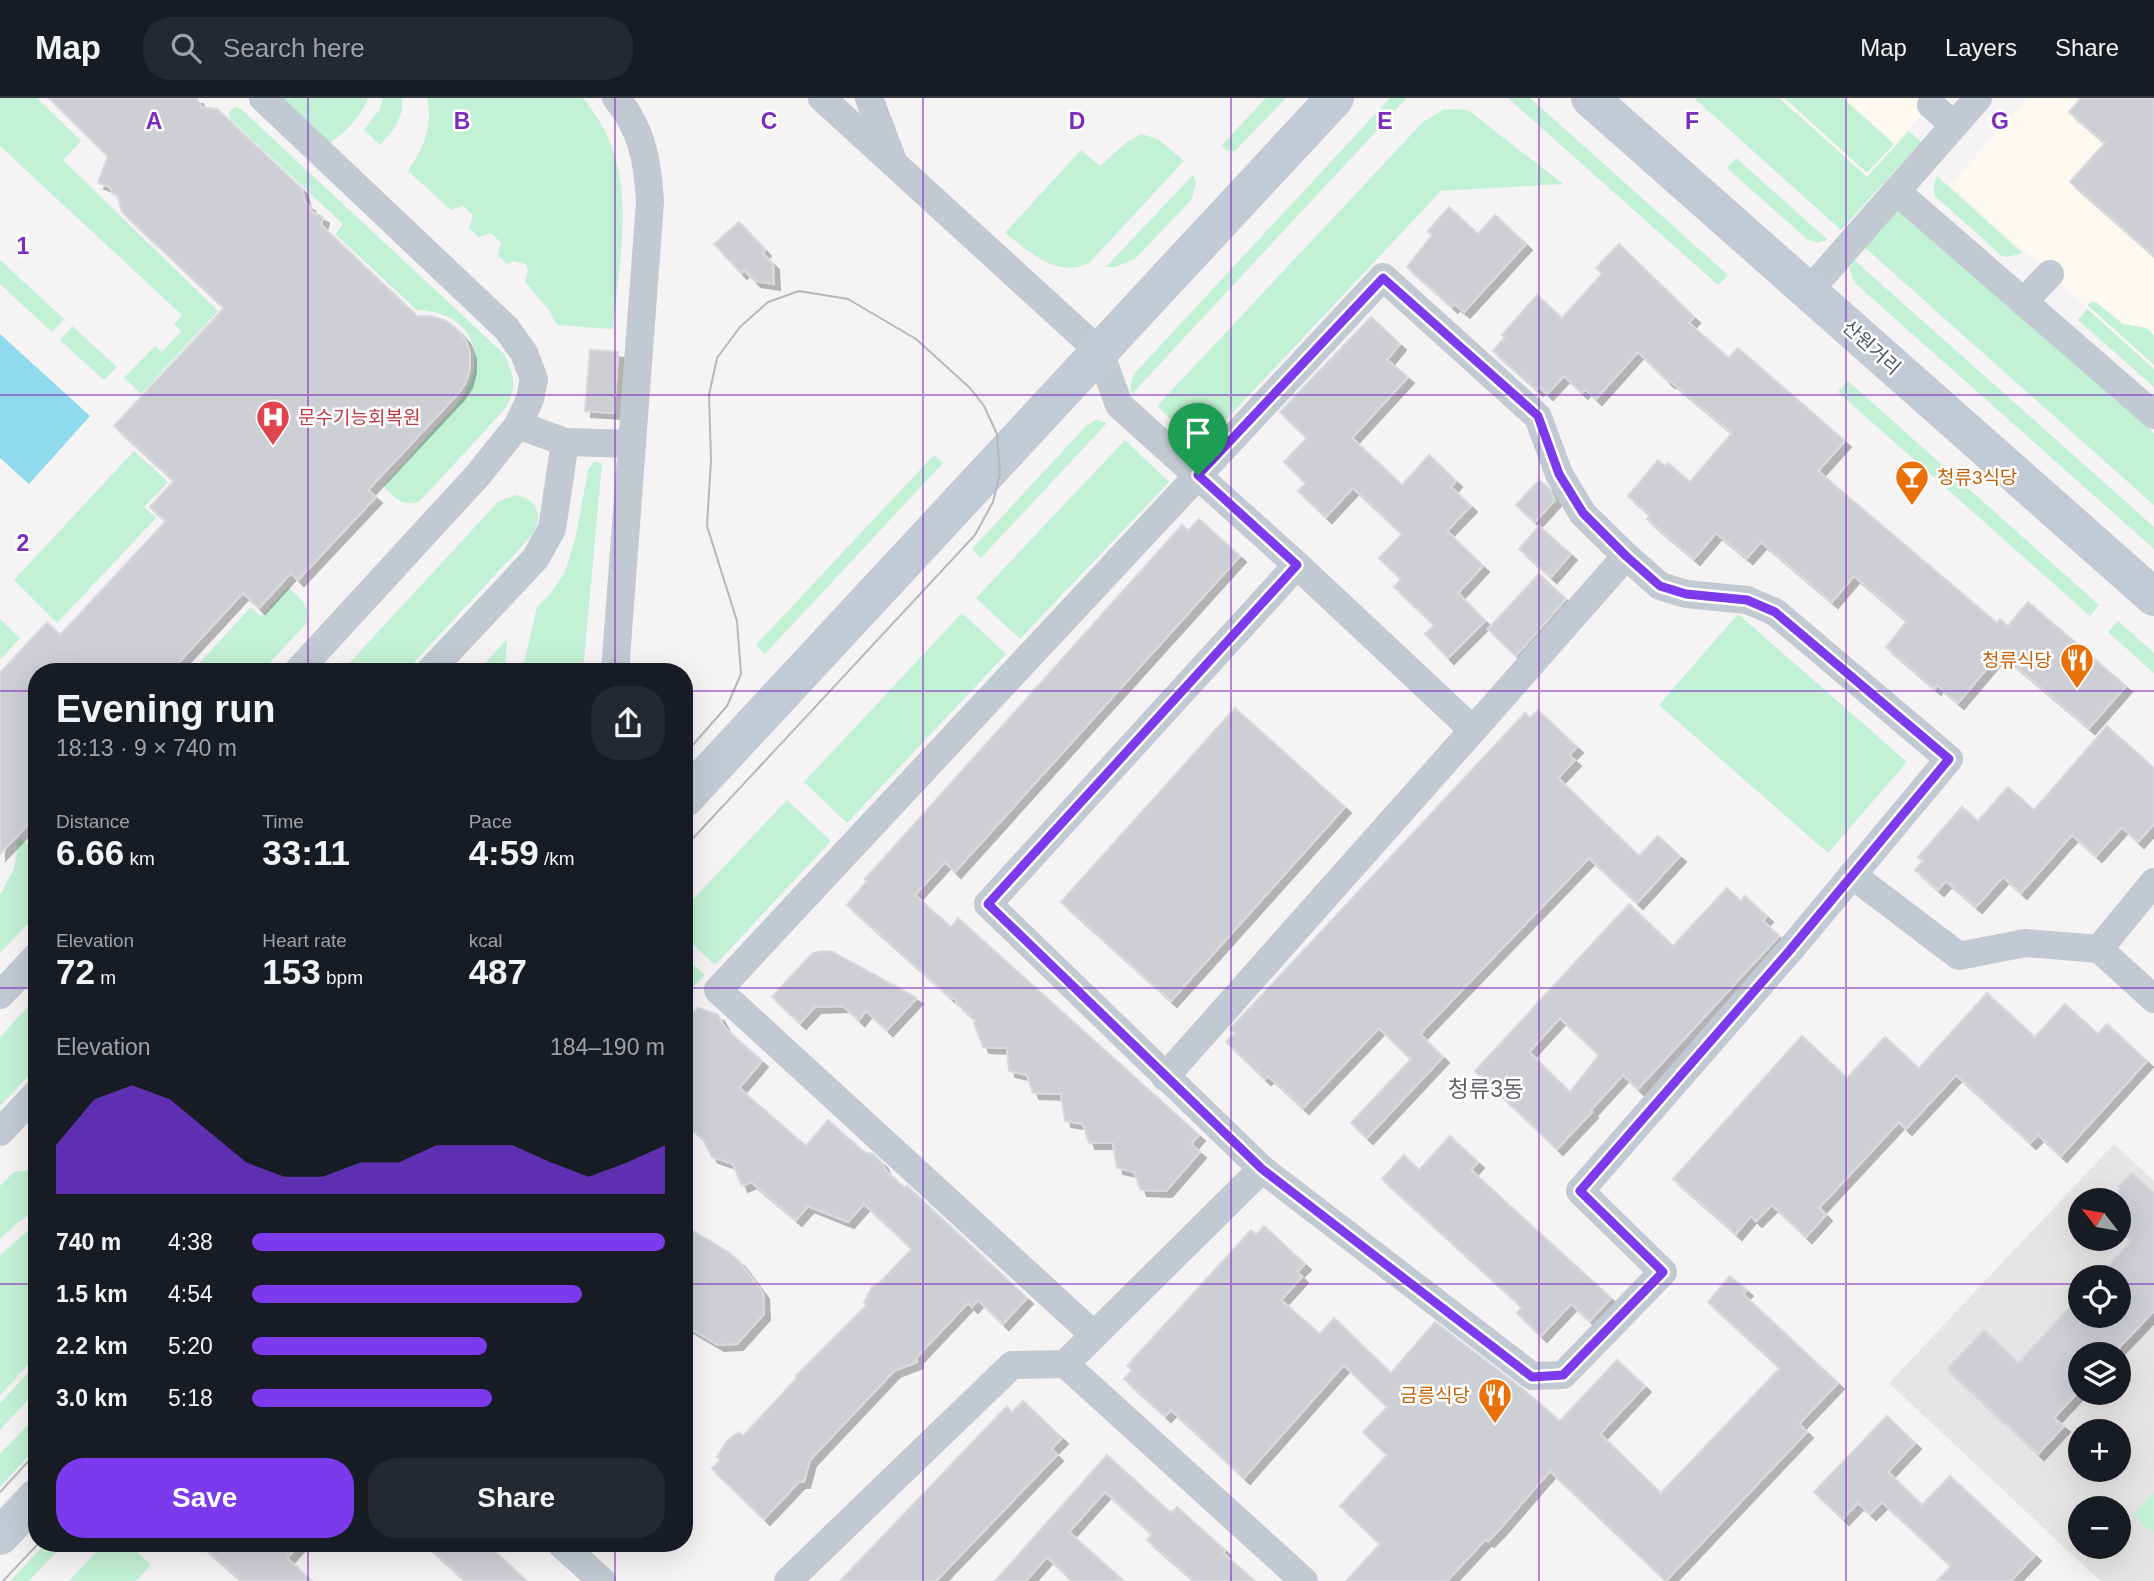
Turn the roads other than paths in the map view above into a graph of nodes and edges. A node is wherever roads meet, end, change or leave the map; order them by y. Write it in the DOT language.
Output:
graph roads {
  1 [pos="263,98"];
  2 [pos="617,98"];
  3 [pos="822,98"];
  4 [pos="869,98"];
  5 [pos="1335,98"];
  6 [pos="1590,98"];
  7 [pos="1978,98"];
  8 [pos="1931,105"];
  9 [pos="1954,125"];
  10 [pos="895,167"];
  11 [pos="1896,191"];
  12 [pos="2050,274"];
  13 [pos="1809,291"];
  14 [pos="2023,302"];
  15 [pos="1100,352"];
  16 [pos="2154,415"];
  17 [pos="518,425"];
  18 [pos="565,442"];
  19 [pos="632,444"];
  20 [pos="1198,475"];
  21 [pos="1626,556"];
  22 [pos="1297,565"];
  23 [pos="2154,597"];
  24 [pos="306,663"];
  25 [pos="437,663"];
  26 [pos="616,663"];
  27 [pos="1473,730"];
  28 [pos="693,789"];
  29 [pos="1852,875"];
  30 [pos="2154,882"];
  31 [pos="2099,949"];
  32 [pos="28,965"];
  33 [pos="0,995"];
  34 [pos="2154,999"];
  35 [pos="1166,1077"];
  36 [pos="28,1102"];
  37 [pos="0,1132"];
  38 [pos="1262,1169"];
  39 [pos="1094,1335"];
  40 [pos="1065,1364"];
  41 [pos="28,1506"];
  42 [pos="0,1536"];
  43 [pos="570,1552"];
  44 [pos="602,1581"];
  45 [pos="788,1581"];
  46 [pos="1304,1581"];
  1 -- 17 [label="street"];
  2 -- 19 [label="street"];
  3 -- 10 [label="street"];
  4 -- 10 [label="street"];
  5 -- 15 [label="street"];
  6 -- 13 [label="street, 산원거리"];
  7 -- 9 [label="street"];
  8 -- 9 [label="street"];
  9 -- 11 [label="street"];
  10 -- 15 [label="street"];
  11 -- 13 [label="street"];
  11 -- 14 [label="street"];
  12 -- 14 [label="street"];
  13 -- 23 [label="street, 산원거리"];
  14 -- 16 [label="street"];
  15 -- 20 [label="street"];
  15 -- 28 [label="street"];
  17 -- 18 [label="street"];
  17 -- 24 [label="street"];
  18 -- 19 [label="street"];
  18 -- 25 [label="street"];
  19 -- 26 [label="street"];
  20 -- 21 [label="street"];
  20 -- 22 [label="street"];
  20 -- 39 [label="street"];
  21 -- 27 [label="street"];
  21 -- 29 [label="street"];
  22 -- 27 [label="street"];
  22 -- 35 [label="street"];
  27 -- 35 [label="street"];
  29 -- 31 [label="street"];
  29 -- 38 [label="street"];
  30 -- 31 [label="street"];
  31 -- 34 [label="street"];
  32 -- 33 [label="street"];
  35 -- 38 [label="street"];
  36 -- 37 [label="street"];
  38 -- 39 [label="street"];
  39 -- 40 [label="street"];
  40 -- 45 [label="street"];
  40 -- 46 [label="street"];
  41 -- 42 [label="street"];
  43 -- 44 [label="street"];
}
